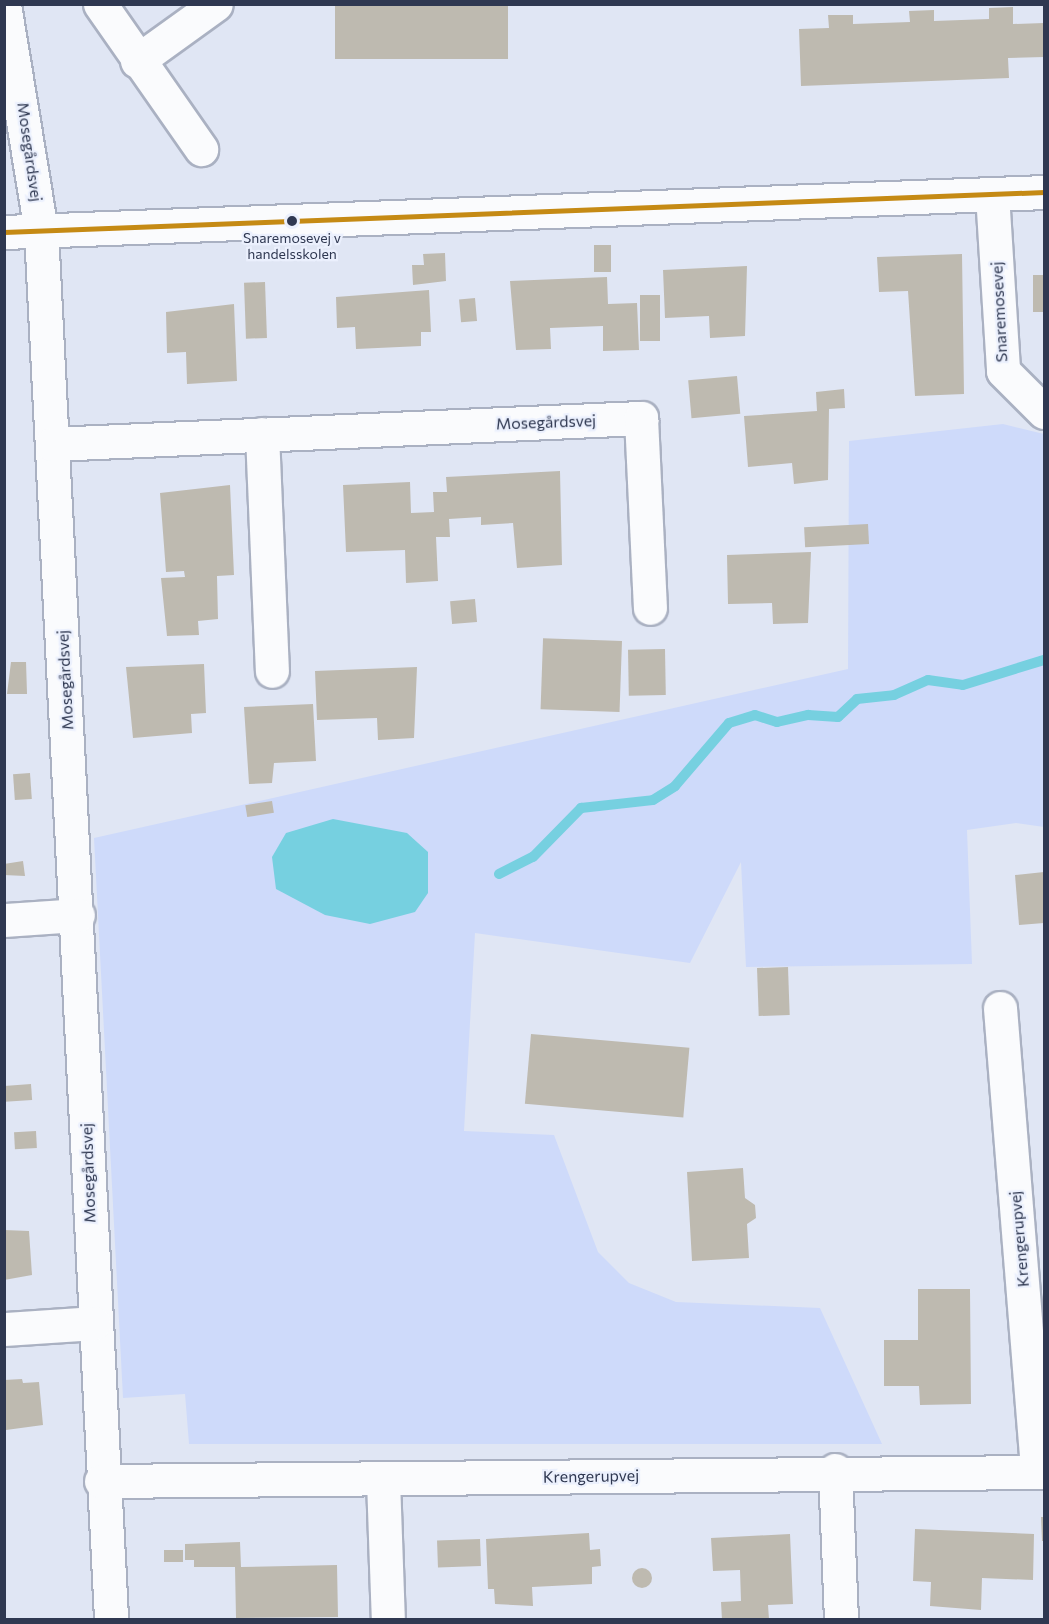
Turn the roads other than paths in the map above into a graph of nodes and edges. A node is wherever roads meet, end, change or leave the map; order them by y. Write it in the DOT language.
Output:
graph roads {
  1 [pos="100,4"];
  2 [pos="216,4"];
  3 [pos="4,5"];
  4 [pos="137,61"];
  5 [pos="201,149"];
  6 [pos="1044,192"];
  7 [pos="992,194"];
  8 [pos="41,231"];
  9 [pos="4,232"];
  10 [pos="1044,412"];
  11 [pos="262,434"];
  12 [pos="52,444"];
  13 [pos="650,608"];
  14 [pos="272,670"];
  15 [pos="78,915"];
  16 [pos="4,920"];
  17 [pos="1000,1008"];
  18 [pos="94,1323"];
  19 [pos="4,1329"];
  20 [pos="836,1470"];
  21 [pos="1041,1471"];
  22 [pos="383,1480"];
  23 [pos="101,1481"];
  24 [pos="111,1620"];
  25 [pos="388,1620"];
  26 [pos="840,1620"];
  1 -- 4 [label="street"];
  2 -- 4 [label="street"];
  3 -- 8 [label="street, Mosegårdsvej"];
  4 -- 5 [label="street"];
  6 -- 7 [label="street"];
  7 -- 8 [label="street"];
  7 -- 10 [label="street, Snaremosevej"];
  8 -- 9 [label="street"];
  8 -- 12 [label="street, Mosegårdsvej"];
  11 -- 12 [label="street, Mosegårdsvej"];
  11 -- 13 [label="street, Mosegårdsvej"];
  11 -- 14 [label="street"];
  12 -- 15 [label="street, Mosegårdsvej"];
  15 -- 16 [label="street"];
  15 -- 18 [label="street, Mosegårdsvej"];
  17 -- 21 [label="street, Krengerupvej"];
  18 -- 19 [label="street"];
  18 -- 23 [label="street, Mosegårdsvej"];
  20 -- 21 [label="street, Krengerupvej"];
  20 -- 22 [label="street, Krengerupvej"];
  20 -- 26 [label="street"];
  22 -- 23 [label="street, Krengerupvej"];
  22 -- 25 [label="street"];
  23 -- 24 [label="street, Mosegårdsvej"];
}
